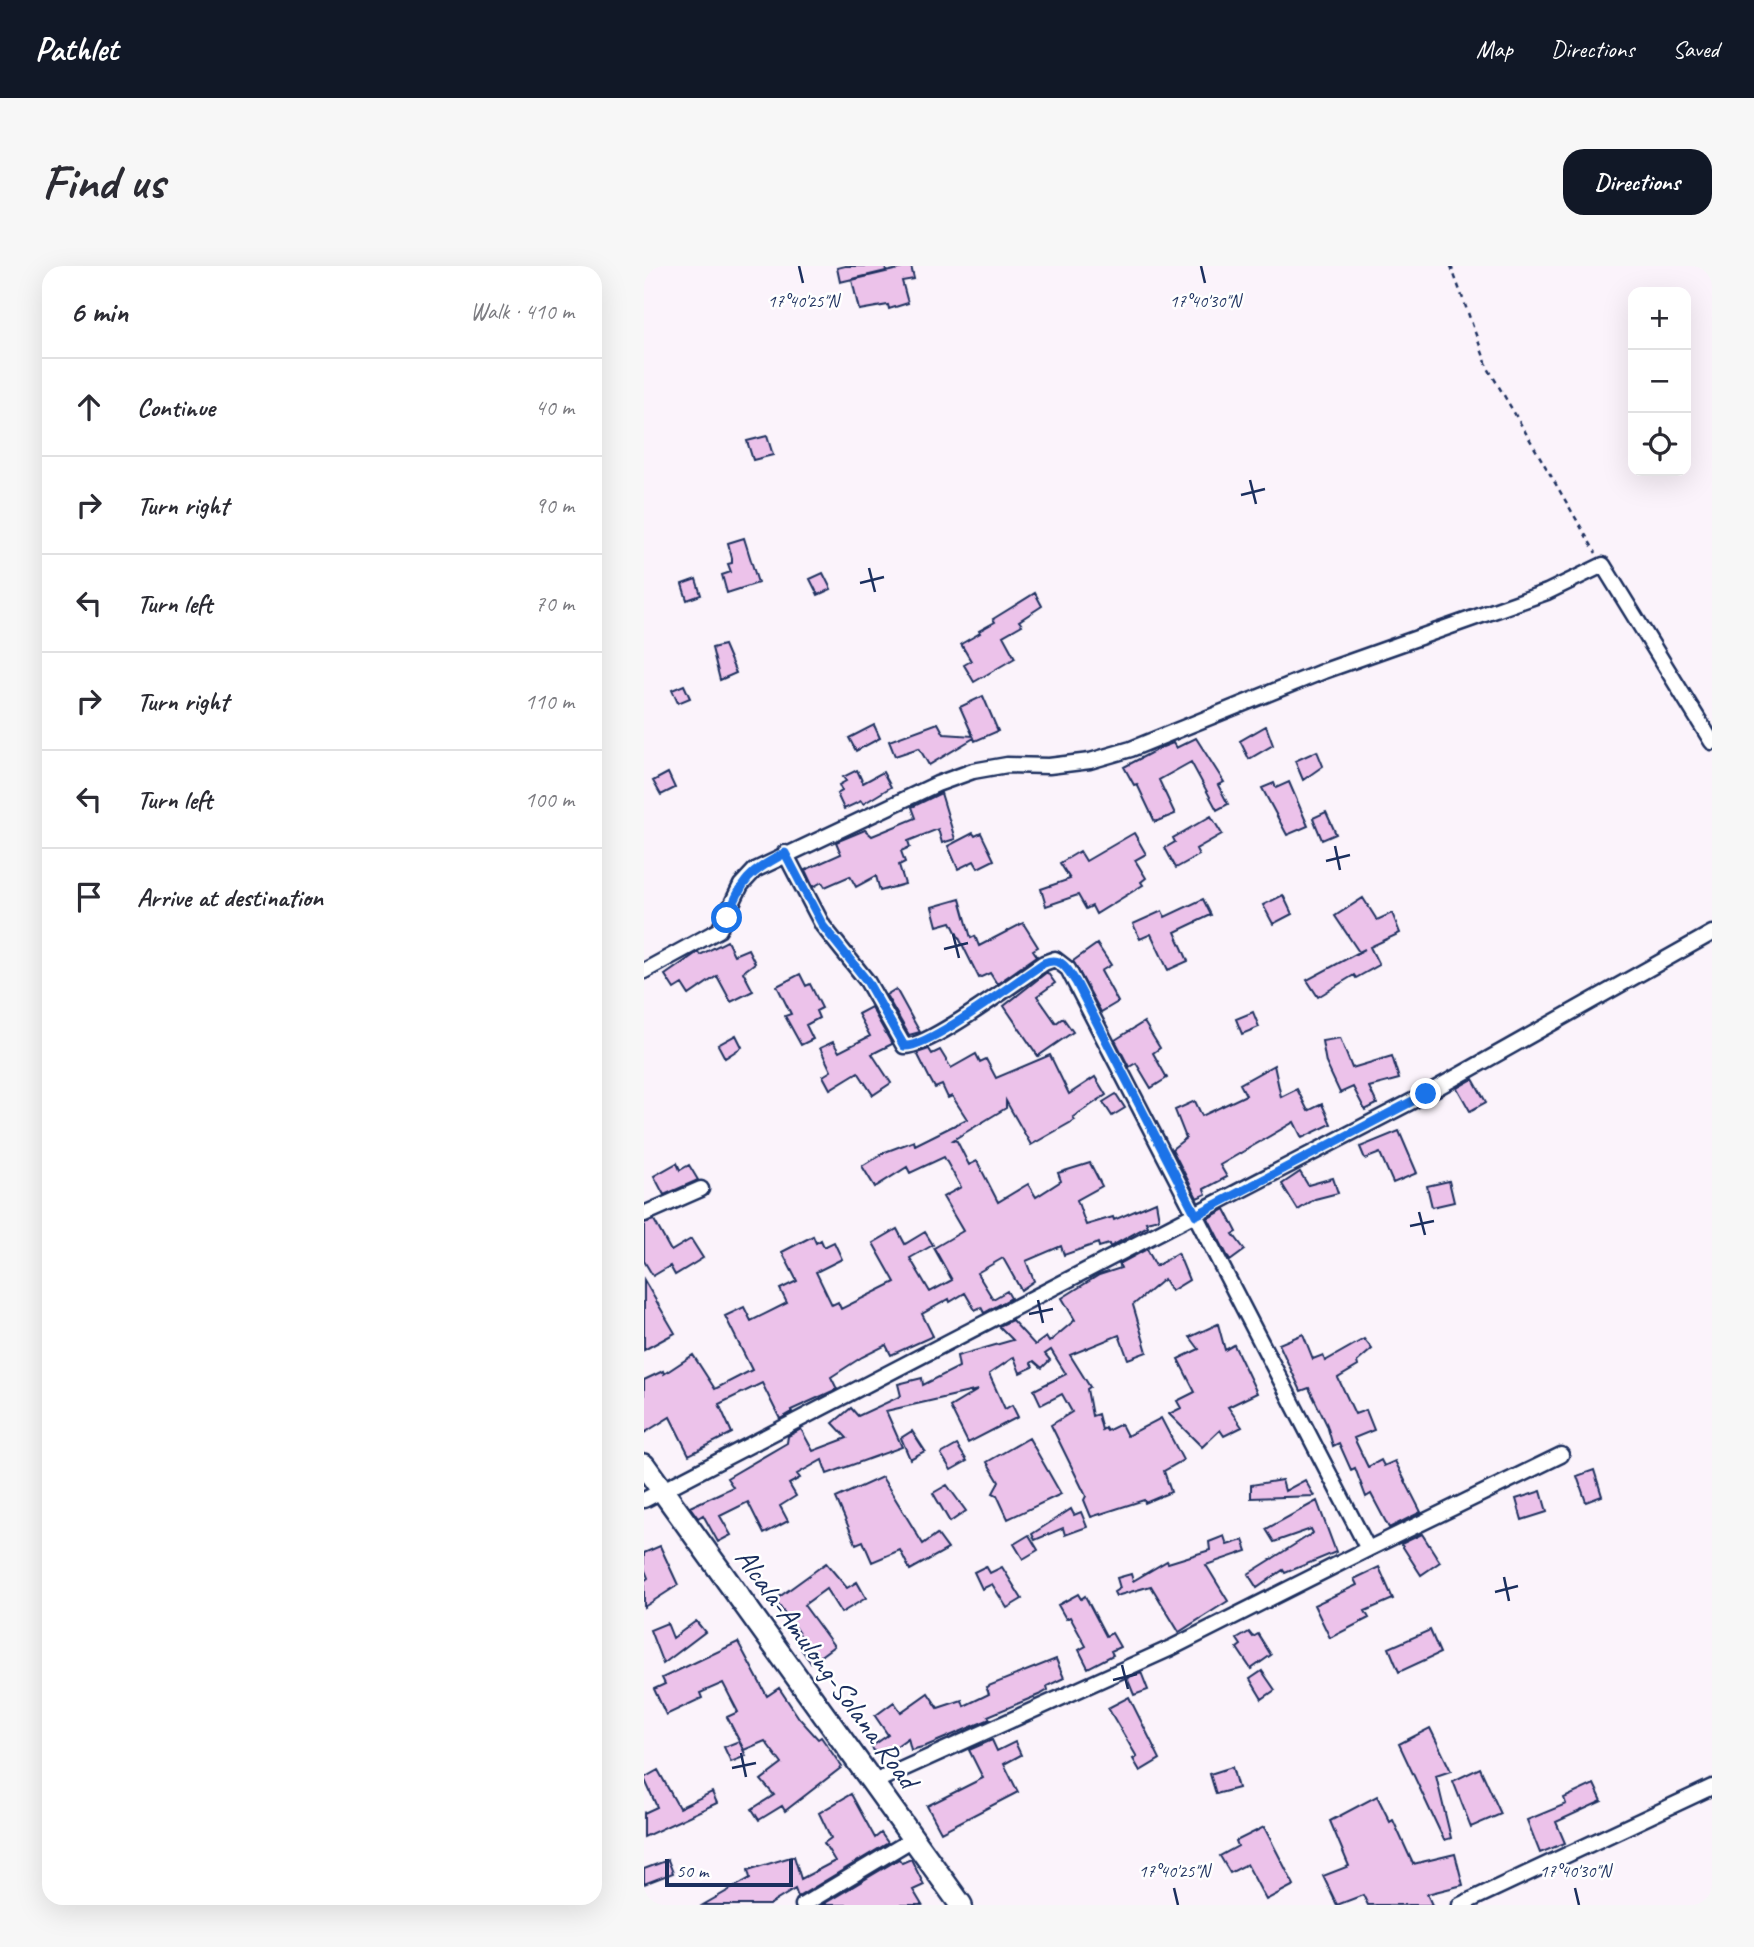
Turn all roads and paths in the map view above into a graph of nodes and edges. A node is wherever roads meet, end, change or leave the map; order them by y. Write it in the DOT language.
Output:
graph roads {
  1 [pos="1451,266"];
  2 [pos="1603,565"];
  3 [pos="1712,742"];
  4 [pos="785,853"];
  5 [pos="1712,933"];
  6 [pos="644,971"];
  7 [pos="701,1189"];
  8 [pos="644,1214"];
  9 [pos="1196,1215"];
  10 [pos="1561,1455"];
  11 [pos="644,1465"];
  12 [pos="653,1495"];
  13 [pos="1368,1549"];
  14 [pos="874,1782"];
  15 [pos="1712,1787"];
  16 [pos="914,1839"];
  17 [pos="803,1905"];
  18 [pos="961,1905"];
  19 [pos="1460,1905"];
  1 -- 2 [label="path"];
  2 -- 3 [label="street"];
  2 -- 4 [label="street"];
  4 -- 6 [label="street"];
  4 -- 9 [label="street"];
  5 -- 9 [label="street"];
  7 -- 8 [label="street"];
  9 -- 12 [label="street"];
  9 -- 13 [label="street"];
  10 -- 13 [label="street"];
  11 -- 12 [label="main road, Alcala-Amulong-Solana Road"];
  12 -- 14 [label="main road, Alcala-Amulong-Solana Road"];
  13 -- 14 [label="street"];
  14 -- 16 [label="main road, Alcala-Amulong-Solana Road"];
  15 -- 19 [label="street"];
  16 -- 17 [label="street"];
  16 -- 18 [label="main road, Alcala-Amulong-Solana Road"];
}
